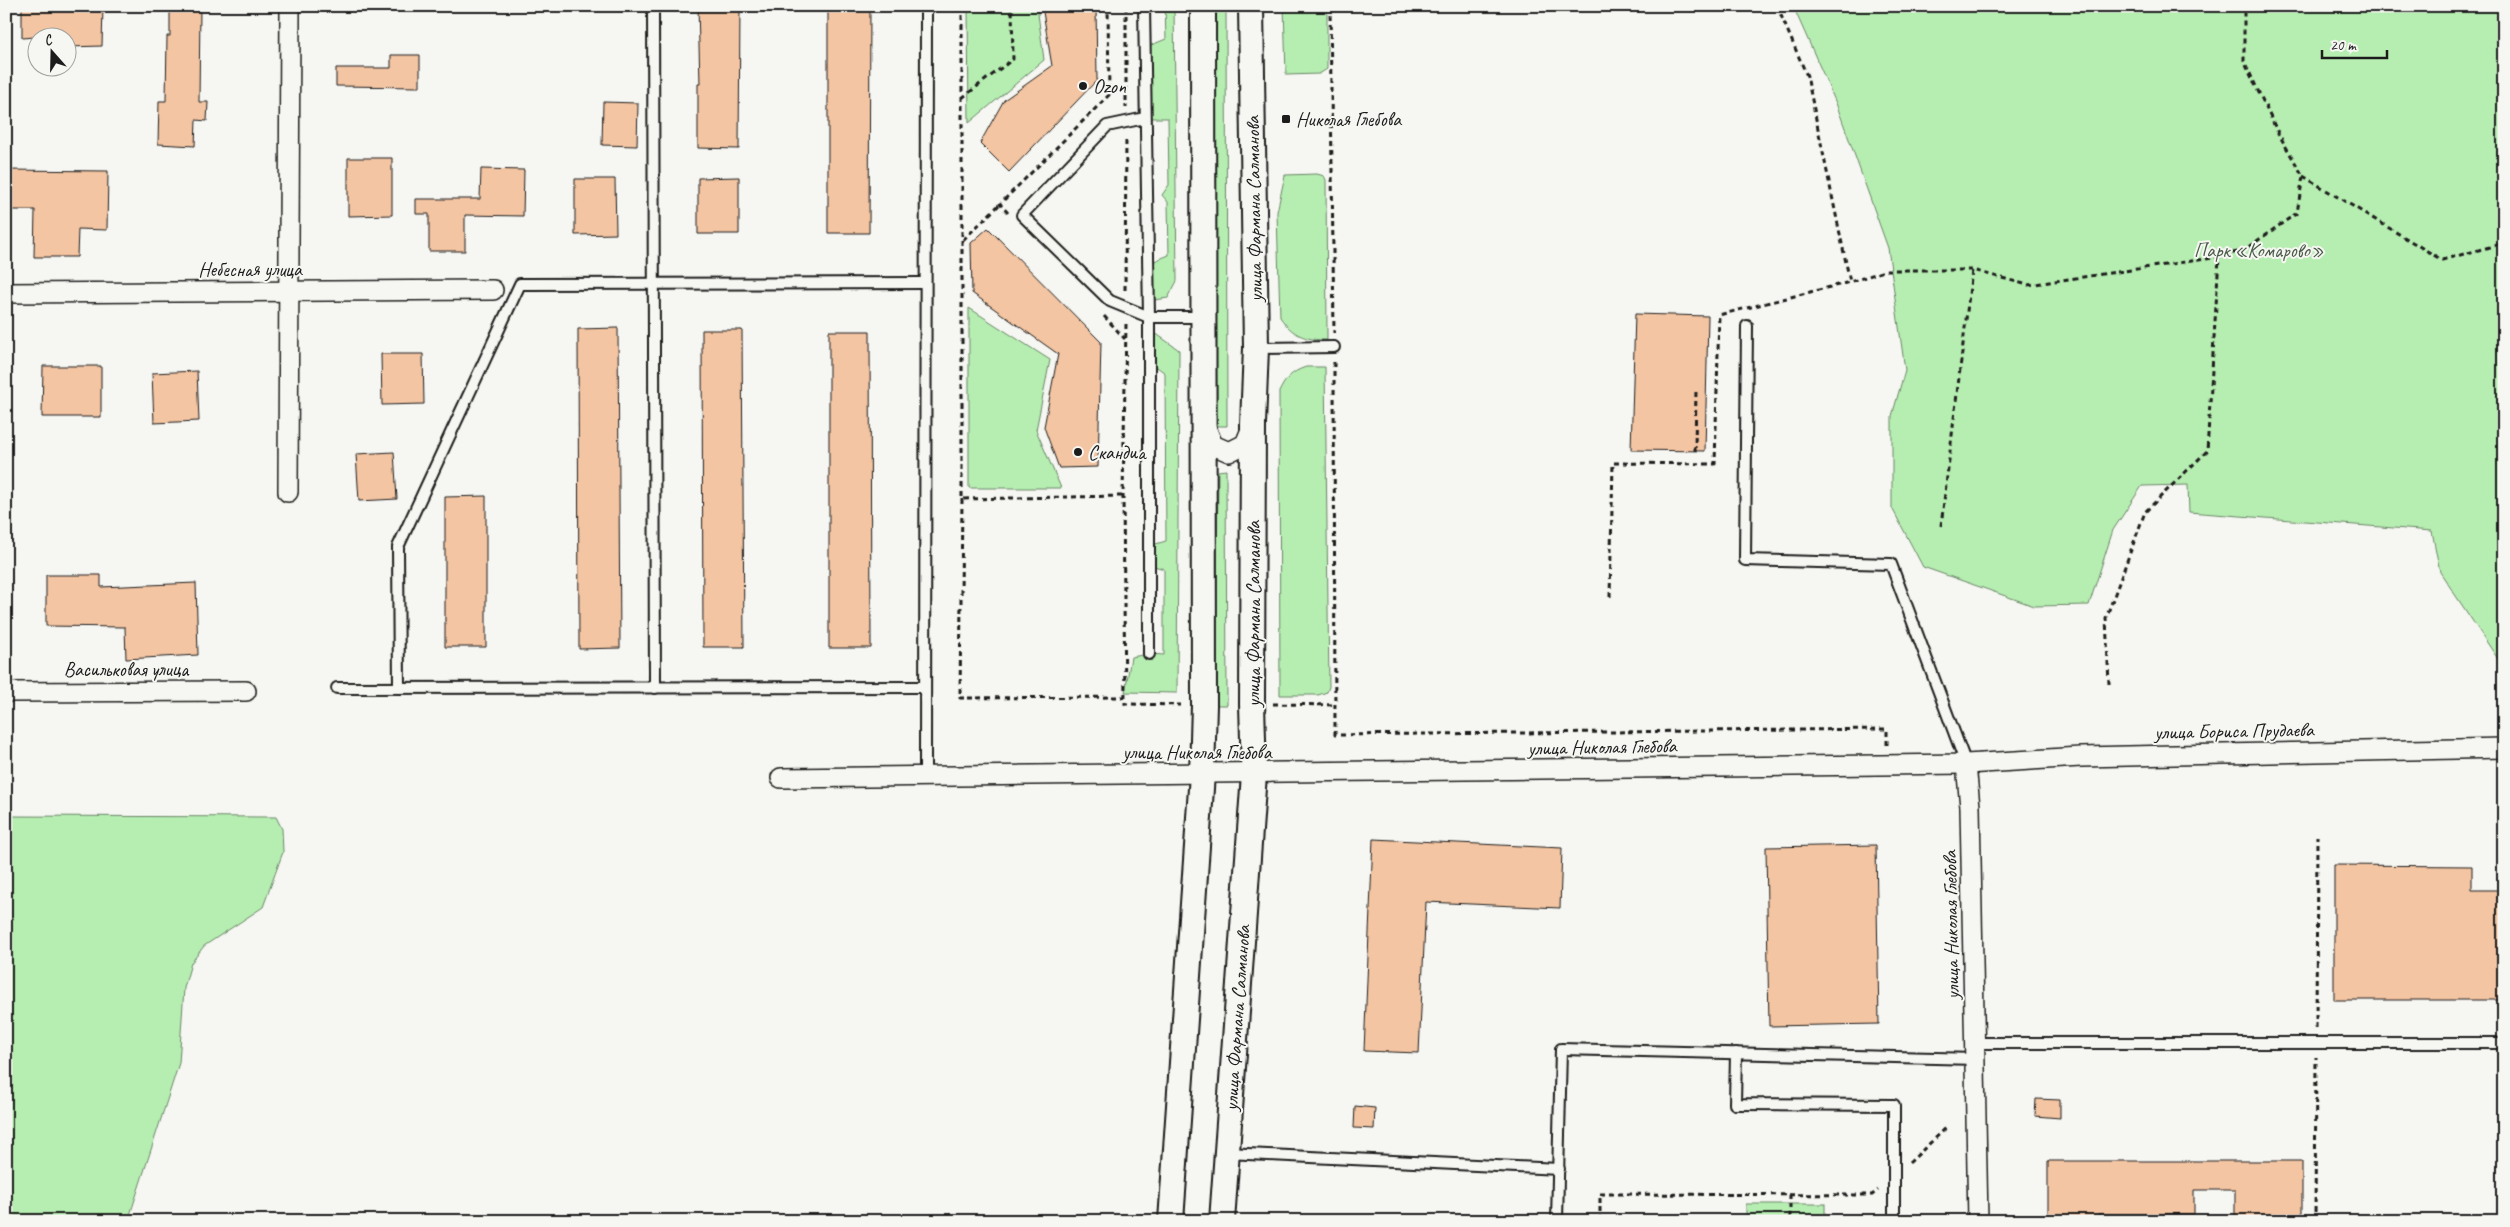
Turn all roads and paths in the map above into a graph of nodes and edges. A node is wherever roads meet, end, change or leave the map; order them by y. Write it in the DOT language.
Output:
graph roads {
  1 [pos="290,6"];
  2 [pos="653,6"];
  3 [pos="926,6"];
  4 [pos="962,6"];
  5 [pos="1012,6"];
  6 [pos="1126,6"];
  7 [pos="1144,6"];
  8 [pos="1203,6"];
  9 [pos="1251,6"];
  10 [pos="1330,6"];
  11 [pos="1777,6"];
  12 [pos="2244,6"];
  13 [pos="962,98"];
  14 [pos="1145,118"];
  15 [pos="1126,121"];
  16 [pos="2303,176"];
  17 [pos="1000,204"];
  18 [pos="962,240"];
  19 [pos="2504,244"];
  20 [pos="2219,257"];
  21 [pos="1972,270"];
  22 [pos="1850,282"];
  23 [pos="926,283"];
  24 [pos="654,284"];
  25 [pos="493,290"];
  26 [pos="290,291"];
  27 [pos="6,293"];
  28 [pos="1125,308"];
  29 [pos="1205,317"];
  30 [pos="1149,318"];
  31 [pos="1747,326"];
  32 [pos="1334,347"];
  33 [pos="1256,348"];
  34 [pos="1696,389"];
  35 [pos="1204,424"];
  36 [pos="1253,424"];
  37 [pos="1695,451"];
  38 [pos="288,492"];
  39 [pos="1124,496"];
  40 [pos="962,499"];
  41 [pos="1941,526"];
  42 [pos="1610,597"];
  43 [pos="1149,654"];
  44 [pos="2110,684"];
  45 [pos="925,687"];
  46 [pos="336,688"];
  47 [pos="398,688"];
  48 [pos="655,688"];
  49 [pos="246,691"];
  50 [pos="6,692"];
  51 [pos="1125,696"];
  52 [pos="1271,704"];
  53 [pos="1179,705"];
  54 [pos="1334,705"];
  55 [pos="1896,745"];
  56 [pos="2504,748"];
  57 [pos="1966,764"];
  58 [pos="1202,774"];
  59 [pos="1254,774"];
  60 [pos="781,778"];
  61 [pos="925,778"];
  62 [pos="2504,1043"];
  63 [pos="1976,1051"];
  64 [pos="1736,1053"];
  65 [pos="1947,1127"];
  66 [pos="1227,1153"];
  67 [pos="1558,1169"];
  68 [pos="1894,1177"];
  69 [pos="1790,1195"];
  70 [pos="1170,1221"];
  71 [pos="1222,1221"];
  72 [pos="1557,1221"];
  73 [pos="1600,1221"];
  74 [pos="1790,1221"];
  75 [pos="1894,1221"];
  76 [pos="1978,1221"];
  1 -- 26 [label="street"];
  2 -- 24 [label="lane"];
  3 -- 23 [label="lane"];
  4 -- 13 [label="path"];
  5 -- 13 [label="path"];
  6 -- 15 [label="path"];
  7 -- 14 [label="lane"];
  8 -- 29 [label="street"];
  9 -- 33 [label="street, улица Фармана Салманова"];
  10 -- 32 [label="path"];
  11 -- 22 [label="path"];
  12 -- 16 [label="path"];
  13 -- 18 [label="path"];
  14 -- 15 [label="lane"];
  14 -- 30 [label="lane"];
  15 -- 28 [label="path"];
  15 -- 28 [label="lane"];
  16 -- 19 [label="path"];
  16 -- 20 [label="path"];
  17 -- 18 [label="path"];
  18 -- 40 [label="path"];
  20 -- 21 [label="path"];
  20 -- 44 [label="path"];
  21 -- 22 [label="path"];
  21 -- 41 [label="path"];
  22 -- 42 [label="path"];
  23 -- 24 [label="lane"];
  23 -- 45 [label="lane"];
  24 -- 47 [label="lane"];
  24 -- 48 [label="lane"];
  25 -- 26 [label="street, Небесная улица"];
  26 -- 27 [label="street, Небесная улица"];
  26 -- 38 [label="street"];
  28 -- 30 [label="lane"];
  28 -- 39 [label="path"];
  29 -- 30 [label="lane"];
  29 -- 35 [label="street"];
  30 -- 43 [label="lane"];
  31 -- 57 [label="lane"];
  32 -- 33 [label="lane"];
  32 -- 54 [label="path"];
  33 -- 36 [label="street, улица Фармана Салманова"];
  34 -- 37 [label="path"];
  35 -- 36 [label="street"];
  35 -- 58 [label="street"];
  36 -- 59 [label="street, улица Фармана Салманова"];
  39 -- 40 [label="path"];
  39 -- 51 [label="path"];
  40 -- 51 [label="path"];
  45 -- 48 [label="lane"];
  45 -- 61 [label="lane"];
  46 -- 47 [label="lane"];
  47 -- 48 [label="lane"];
  49 -- 50 [label="street, Васильковая улица"];
  51 -- 53 [label="path"];
  52 -- 54 [label="path"];
  54 -- 55 [label="path"];
  56 -- 57 [label="street, улица Бориса Прудаева"];
  57 -- 59 [label="street, улица Николая Глебова"];
  57 -- 63 [label="street, улица Николая Глебова"];
  58 -- 59 [label="street, улица Николая Глебова"];
  58 -- 61 [label="street, улица Николая Глебова"];
  58 -- 70 [label="street"];
  59 -- 66 [label="street, улица Фармана Салманова"];
  60 -- 61 [label="street, улица Николая Глебова"];
  62 -- 63 [label="lane"];
  63 -- 64 [label="lane"];
  63 -- 76 [label="street, улица Николая Глебова"];
  64 -- 67 [label="lane"];
  64 -- 68 [label="lane"];
  65 -- 68 [label="path"];
  66 -- 67 [label="lane"];
  66 -- 71 [label="street, улица Фармана Салманова"];
  67 -- 72 [label="lane"];
  68 -- 69 [label="path"];
  68 -- 75 [label="lane"];
  69 -- 73 [label="path"];
  69 -- 74 [label="path"];
}
